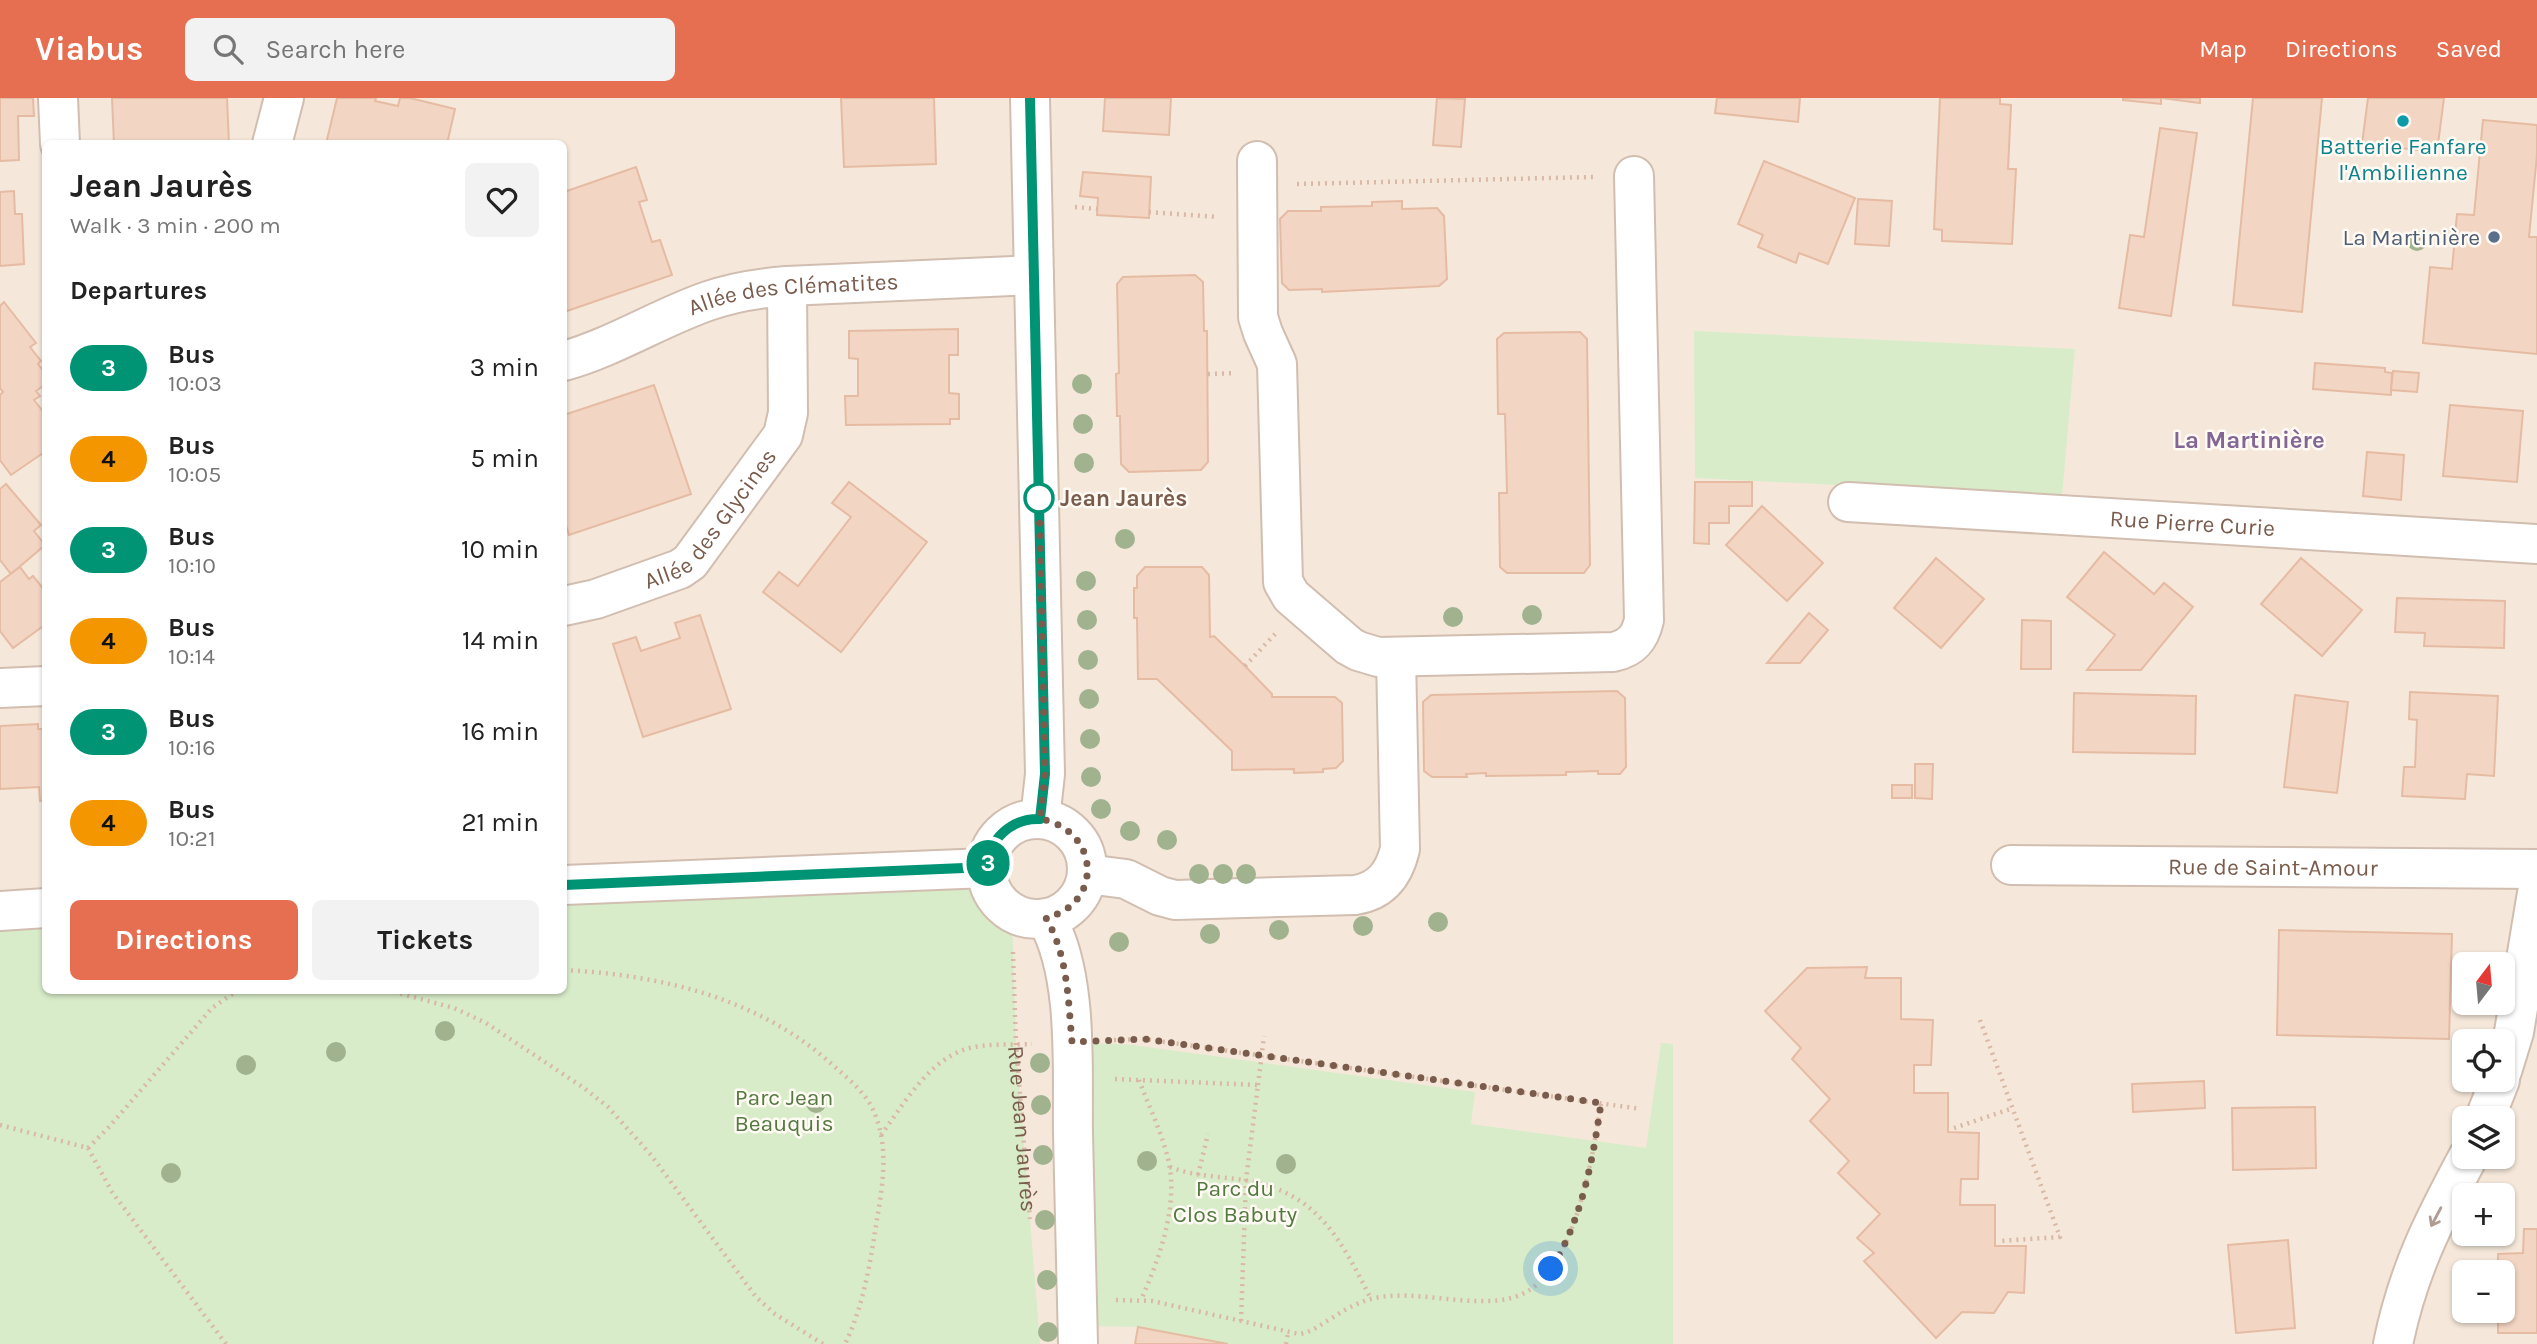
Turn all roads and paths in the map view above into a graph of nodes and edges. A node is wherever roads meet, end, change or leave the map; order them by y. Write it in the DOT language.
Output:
graph roads {
  1 [pos="58,98"];
  2 [pos="284,98"];
  3 [pos="1030,98"];
  4 [pos="60,140"];
  5 [pos="273,140"];
  6 [pos="1634,176"];
  7 [pos="1257,188"];
  8 [pos="1149,212"];
  9 [pos="1034,275"];
  10 [pos="788,286"];
  11 [pos="567,360"];
  12 [pos="1848,502"];
  13 [pos="2537,544"];
  14 [pos="567,605"];
  15 [pos="1396,657"];
  16 [pos="42,687"];
  17 [pos="0,688"];
  18 [pos="1040,819"];
  19 [pos="2011,865"];
  20 [pos="988,867"];
  21 [pos="2537,869"];
  22 [pos="1087,874"];
  23 [pos="567,885"];
  24 [pos="2537,893"];
  25 [pos="42,908"];
  26 [pos="0,911"];
  27 [pos="1029,915"];
  28 [pos="567,970"];
  29 [pos="233,994"];
  30 [pos="402,994"];
  31 [pos="1980,1020"];
  32 [pos="2514,1029"];
  33 [pos="1264,1037"];
  34 [pos="1000,1046"];
  35 [pos="1262,1055"];
  36 [pos="1072,1059"];
  37 [pos="1139,1080"];
  38 [pos="1258,1085"];
  39 [pos="1601,1103"];
  40 [pos="2013,1108"];
  41 [pos="1642,1109"];
  42 [pos="0,1125"];
  43 [pos="1954,1128"];
  44 [pos="1208,1134"];
  45 [pos="881,1135"];
  46 [pos="88,1148"];
  47 [pos="1170,1167"];
  48 [pos="2462,1169"];
  49 [pos="1198,1175"];
  50 [pos="1246,1180"];
  51 [pos="1030,1222"];
  52 [pos="1999,1241"];
  53 [pos="1371,1299"];
  54 [pos="1077,1300"];
  55 [pos="1141,1300"];
  56 [pos="1241,1321"];
  57 [pos="1288,1333"];
  58 [pos="226,1344"];
  59 [pos="823,1344"];
  60 [pos="845,1344"];
  61 [pos="1078,1344"];
  62 [pos="1286,1344"];
  63 [pos="2393,1344"];
  1 -- 4 [label="street"];
  2 -- 5 [label="street"];
  3 -- 9 [label="street"];
  6 -- 7 [label="path"];
  6 -- 15 [label="street"];
  7 -- 8 [label="path"];
  7 -- 15 [label="street"];
  9 -- 10 [label="street, Allée des Clématites"];
  9 -- 18 [label="street"];
  10 -- 11 [label="street, Allée des Clématites"];
  10 -- 14 [label="street, Allée des Glycines"];
  12 -- 13 [label="street, Rue Pierre Curie"];
  15 -- 22 [label="street"];
  16 -- 17 [label="street"];
  18 -- 20 [label="street"];
  18 -- 22 [label="street"];
  19 -- 21 [label="street, Rue de Saint-Amour"];
  20 -- 23 [label="street"];
  20 -- 27 [label="street"];
  22 -- 27 [label="street"];
  24 -- 32 [label="street"];
  25 -- 26 [label="street"];
  27 -- 36 [label="street, Rue Jean Jaurès"];
  27 -- 51 [label="path, Rue Jean Jaurès"];
  28 -- 45 [label="path"];
  29 -- 46 [label="path"];
  30 -- 59 [label="path"];
  31 -- 40 [label="path"];
  33 -- 35 [label="path"];
  34 -- 45 [label="path"];
  35 -- 36 [label="path"];
  35 -- 38 [label="path"];
  35 -- 39 [label="path"];
  36 -- 37 [label="path"];
  36 -- 54 [label="street, Rue Jean Jaurès"];
  37 -- 38 [label="path"];
  37 -- 47 [label="path"];
  38 -- 50 [label="path"];
  39 -- 41 [label="path"];
  39 -- 53 [label="path"];
  40 -- 43 [label="path"];
  40 -- 52 [label="path"];
  42 -- 46 [label="path"];
  44 -- 49 [label="path"];
  45 -- 60 [label="path"];
  46 -- 58 [label="path"];
  47 -- 49 [label="path"];
  47 -- 55 [label="path"];
  48 -- 63 [label="street, one-way"];
  49 -- 50 [label="path"];
  50 -- 53 [label="path"];
  50 -- 56 [label="path"];
  53 -- 57 [label="path"];
  54 -- 55 [label="path"];
  54 -- 61 [label="street, Rue Jean Jaurès"];
  55 -- 56 [label="path"];
  56 -- 57 [label="path"];
  57 -- 62 [label="path"];
}
